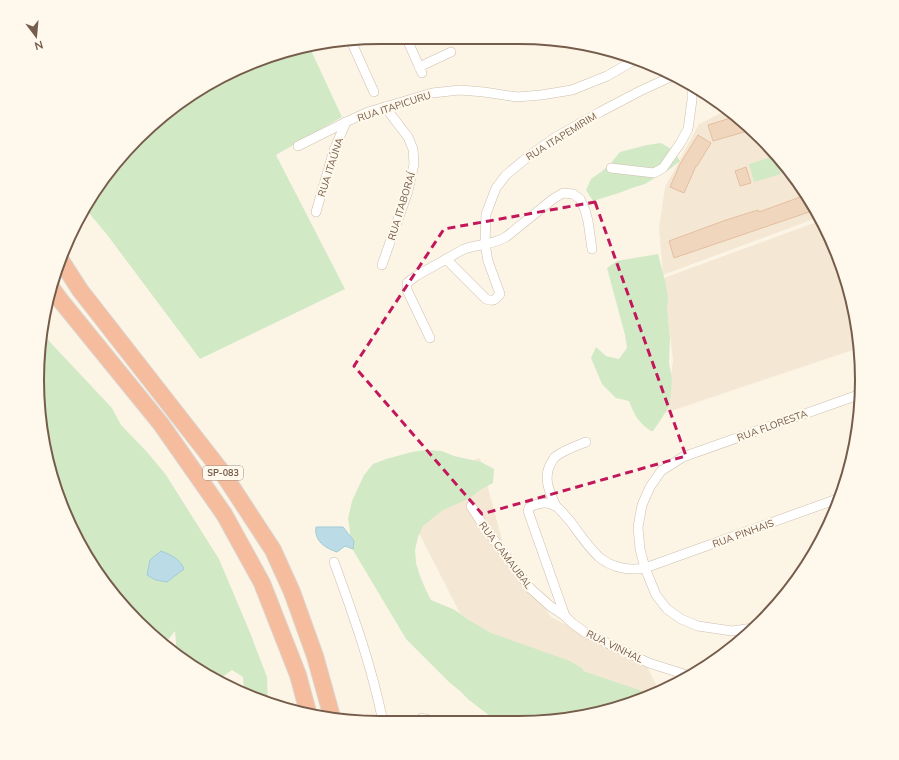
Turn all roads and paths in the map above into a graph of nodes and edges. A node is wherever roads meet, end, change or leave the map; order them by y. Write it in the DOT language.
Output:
graph roads {
  1 [pos="409,44"];
  2 [pos="352,46"];
  3 [pos="451,52"];
  4 [pos="630,63"];
  5 [pos="667,79"];
  6 [pos="374,92"];
  7 [pos="692,92"];
  8 [pos="385,107"];
  9 [pos="346,122"];
  10 [pos="298,146"];
  11 [pos="611,168"];
  12 [pos="316,212"];
  13 [pos="485,244"];
  14 [pos="592,249"];
  15 [pos="446,259"];
  16 [pos="382,265"];
  17 [pos="64,266"];
  18 [pos="55,293"];
  19 [pos="430,338"];
  20 [pos="854,396"];
  21 [pos="586,442"];
  22 [pos="832,501"];
  23 [pos="471,506"];
  24 [pos="556,506"];
  25 [pos="334,562"];
  26 [pos="646,568"];
  27 [pos="565,616"];
  28 [pos="745,629"];
  29 [pos="682,674"];
  30 [pos="307,708"];
  31 [pos="331,712"];
  32 [pos="382,716"];
  1 -- 3 [label="street"];
  2 -- 6 [label="street"];
  4 -- 8 [label="street, RUA ITAPICURU"];
  5 -- 13 [label="street, RUA ITAPEMIRIM"];
  7 -- 11 [label="street"];
  8 -- 9 [label="street, RUA ITAPICURU"];
  8 -- 16 [label="street, RUA ITABORAÍ"];
  9 -- 10 [label="street, RUA ITAPICURU"];
  9 -- 12 [label="street, RUA ITAÚNA"];
  13 -- 14 [label="street"];
  13 -- 15 [label="street"];
  13 -- 15 [label="street, RUA ITAPEMIRIM"];
  15 -- 19 [label="street"];
  17 -- 31 [label="highway, SP-083"];
  18 -- 30 [label="highway, SP-083"];
  20 -- 26 [label="street, RUA FLORESTA"];
  21 -- 24 [label="street"];
  22 -- 26 [label="street, RUA PINHAIS"];
  23 -- 27 [label="street, RUA CAMAUBAL"];
  24 -- 26 [label="street, RUA PINHAIS"];
  24 -- 27 [label="street"];
  25 -- 32 [label="street"];
  26 -- 28 [label="street, RUA FLORESTA"];
  27 -- 29 [label="street, RUA VINHAL"];
}
